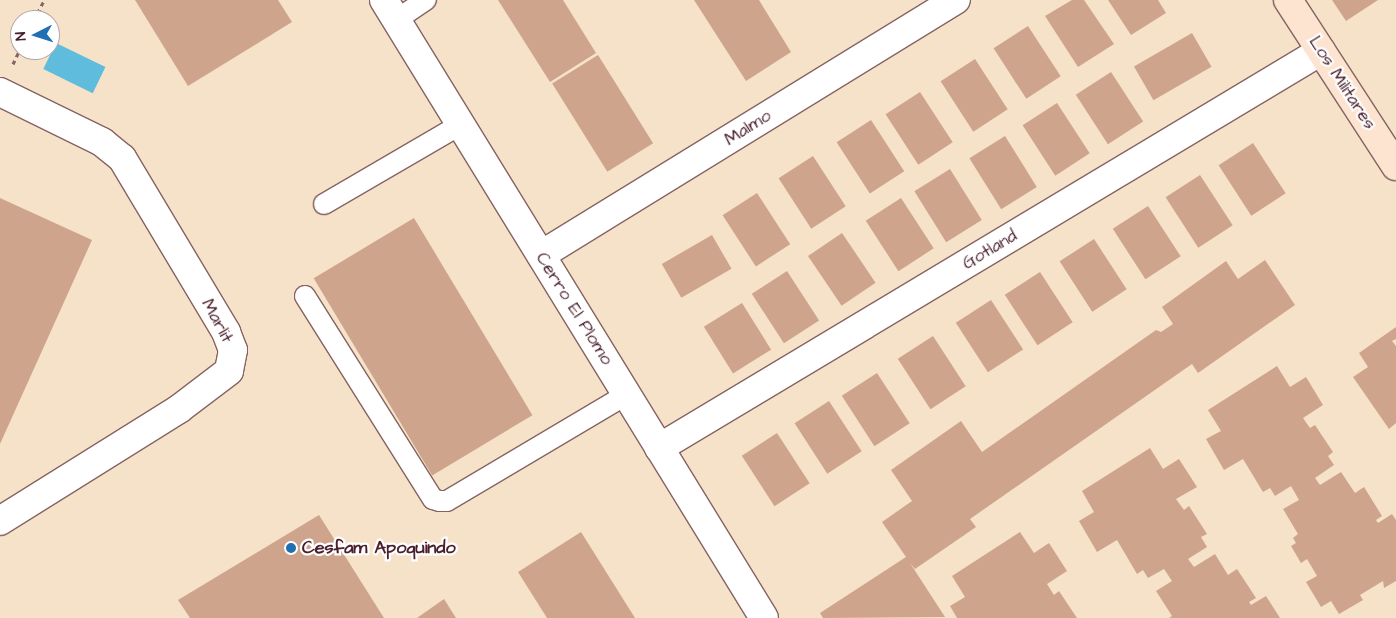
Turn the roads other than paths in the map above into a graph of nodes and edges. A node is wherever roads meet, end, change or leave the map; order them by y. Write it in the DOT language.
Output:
graph roads {
  1 [pos="426,0"];
  2 [pos="956,0"];
  3 [pos="1288,0"];
  4 [pos="390,10"];
  5 [pos="1322,52"];
  6 [pos="0,92"];
  7 [pos="460,125"];
  8 [pos="1396,166"];
  9 [pos="324,204"];
  10 [pos="541,255"];
  11 [pos="305,296"];
  12 [pos="627,394"];
  13 [pos="659,448"];
  14 [pos="0,521"];
  15 [pos="764,618"];
  1 -- 4 [label="lane"];
  2 -- 10 [label="street, Malmo"];
  3 -- 5 [label="main road, Los Militares"];
  4 -- 7 [label="street, Cerro El Plomo"];
  5 -- 8 [label="main road, Los Militares"];
  5 -- 13 [label="street, Gotland"];
  6 -- 14 [label="street, Marlit"];
  7 -- 9 [label="lane"];
  7 -- 10 [label="street, Cerro El Plomo"];
  10 -- 12 [label="street, Cerro El Plomo"];
  11 -- 12 [label="lane"];
  12 -- 13 [label="street, Cerro El Plomo"];
  13 -- 15 [label="street, Cerro El Plomo"];
}
